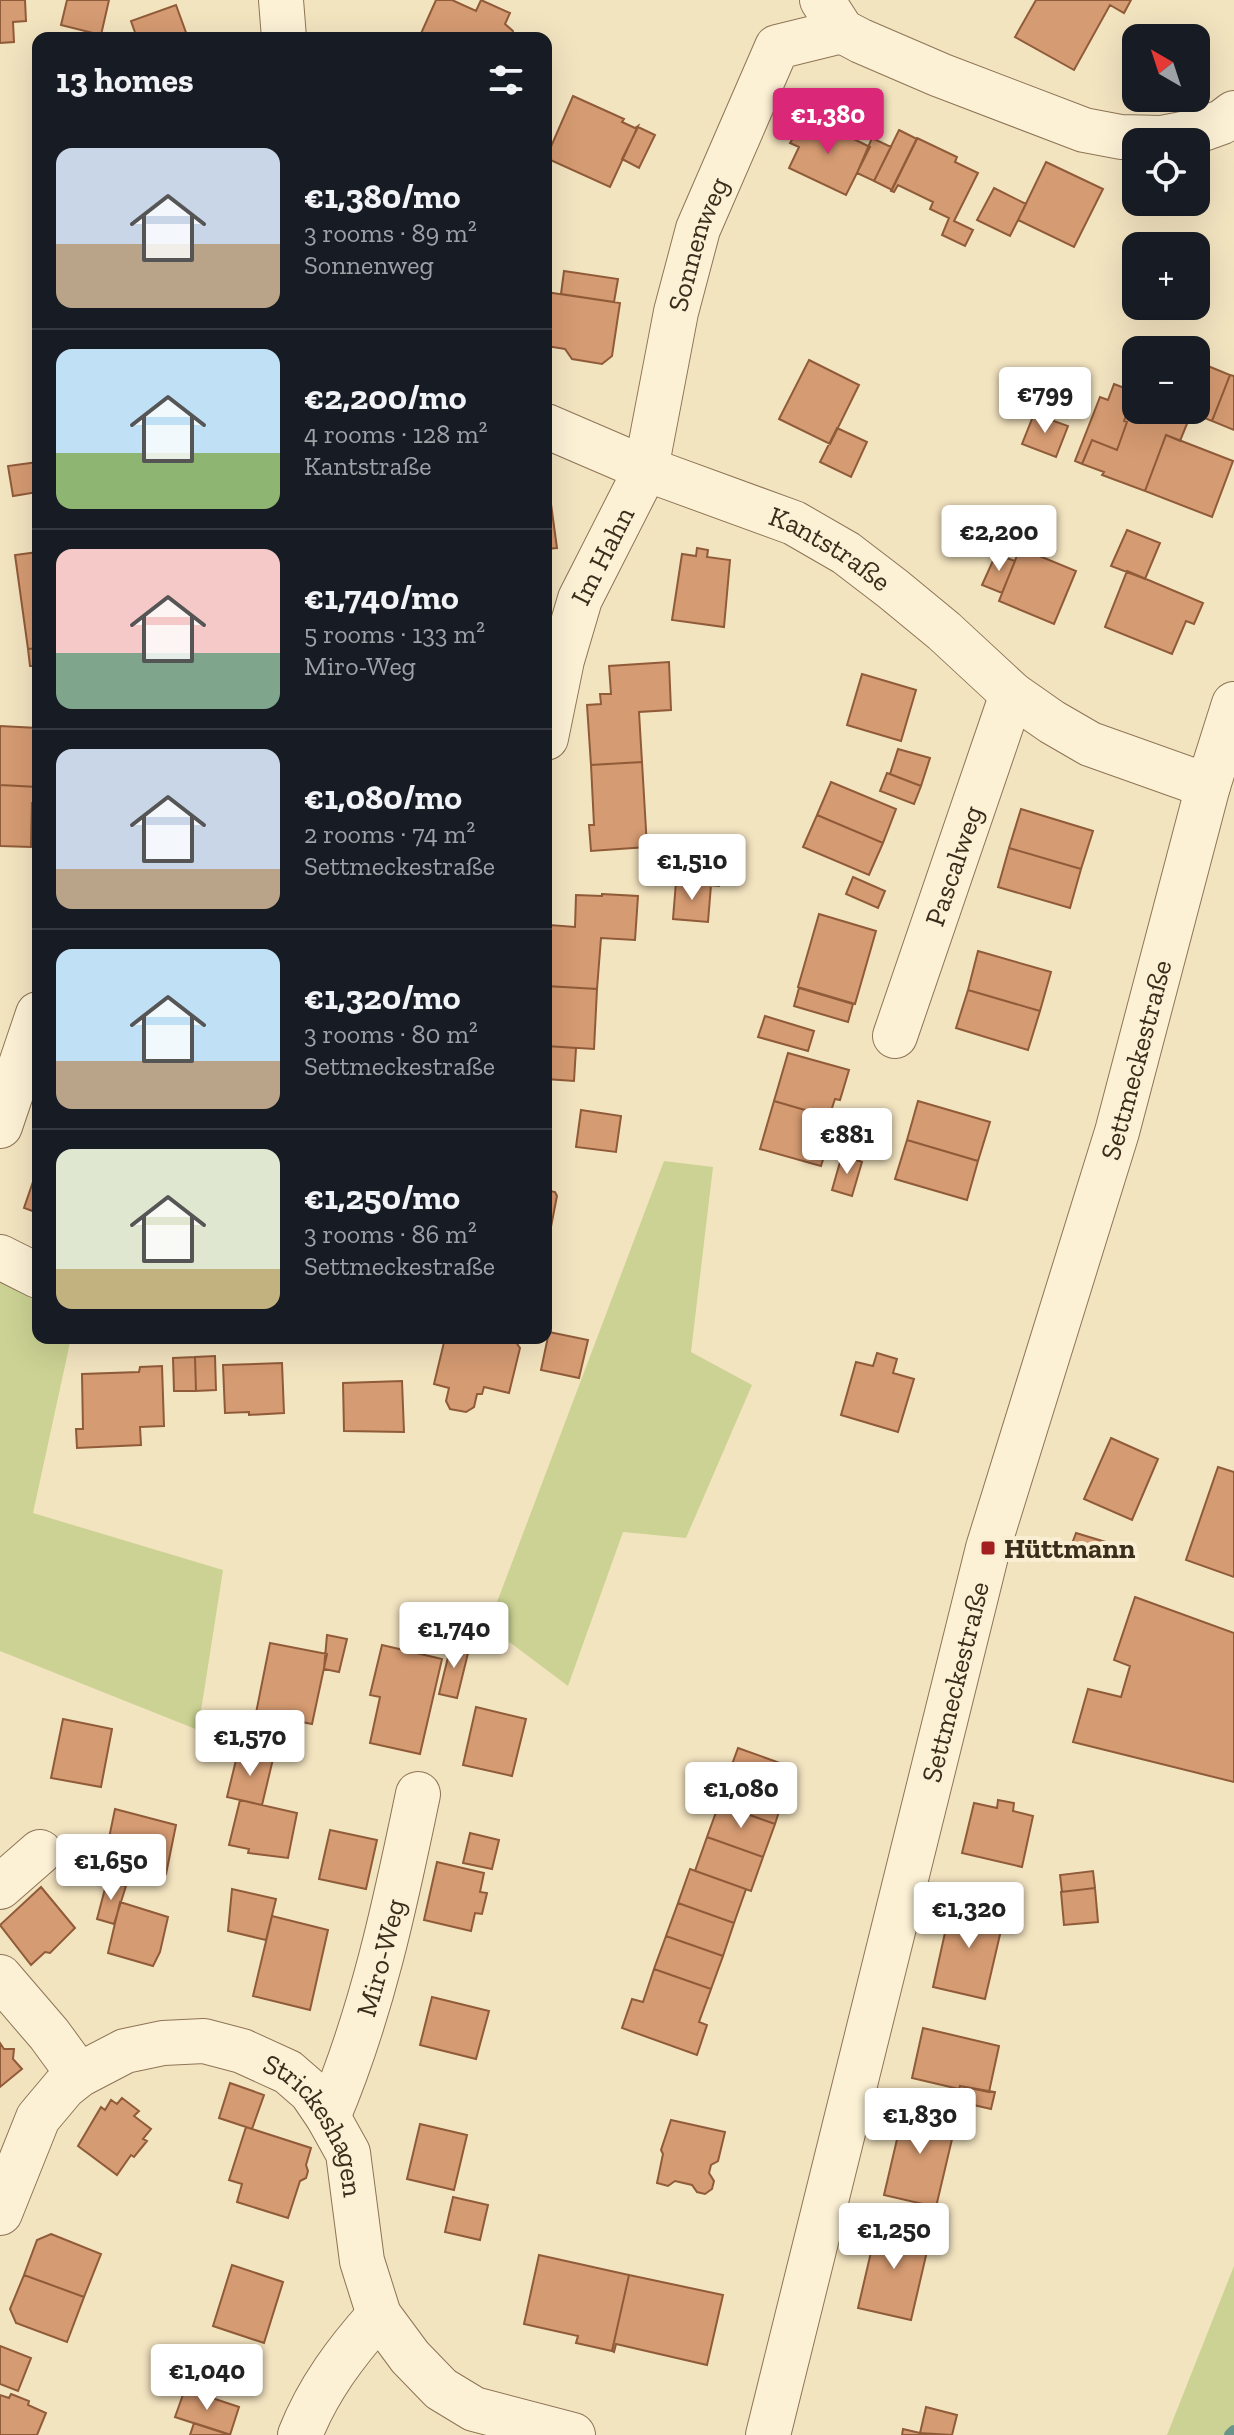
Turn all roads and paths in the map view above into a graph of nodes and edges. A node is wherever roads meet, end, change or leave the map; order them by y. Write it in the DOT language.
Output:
graph roads {
  1 [pos="281,0"];
  2 [pos="832,16"];
  3 [pos="284,32"];
  4 [pos="1234,113"];
  5 [pos="552,429"];
  6 [pos="646,469"];
  7 [pos="1012,694"];
  8 [pos="1234,704"];
  9 [pos="552,709"];
  10 [pos="1208,786"];
  11 [pos="32,1032"];
  12 [pos="895,1036"];
  13 [pos="0,1126"];
  14 [pos="0,1257"];
  15 [pos="32,1273"];
  16 [pos="418,1794"];
  17 [pos="40,1852"];
  18 [pos="0,1887"];
  19 [pos="0,1977"];
  20 [pos="79,2075"];
  21 [pos="328,2117"];
  22 [pos="0,2213"];
  23 [pos="379,2315"];
  24 [pos="300,2435"];
  25 [pos="573,2435"];
  26 [pos="768,2435"];
  1 -- 3 [label="street"];
  2 -- 4 [label="street, Sonnenweg"];
  2 -- 6 [label="street, Sonnenweg"];
  5 -- 6 [label="street, Kantstraße"];
  6 -- 7 [label="street, Kantstraße"];
  6 -- 9 [label="street, Im Hahn"];
  7 -- 10 [label="street, Kantstraße"];
  7 -- 12 [label="street, Pascalweg"];
  8 -- 10 [label="street, Settmeckestraße"];
  10 -- 26 [label="street, Settmeckestraße"];
  11 -- 13 [label="street"];
  14 -- 15 [label="street"];
  16 -- 21 [label="street, Miro-Weg"];
  17 -- 18 [label="street"];
  19 -- 20 [label="street"];
  20 -- 21 [label="street, Strickeshagen"];
  20 -- 22 [label="street, Strickeshagen"];
  21 -- 23 [label="street, Strickeshagen"];
  23 -- 24 [label="street"];
  23 -- 25 [label="street, Strickeshagen"];
}
